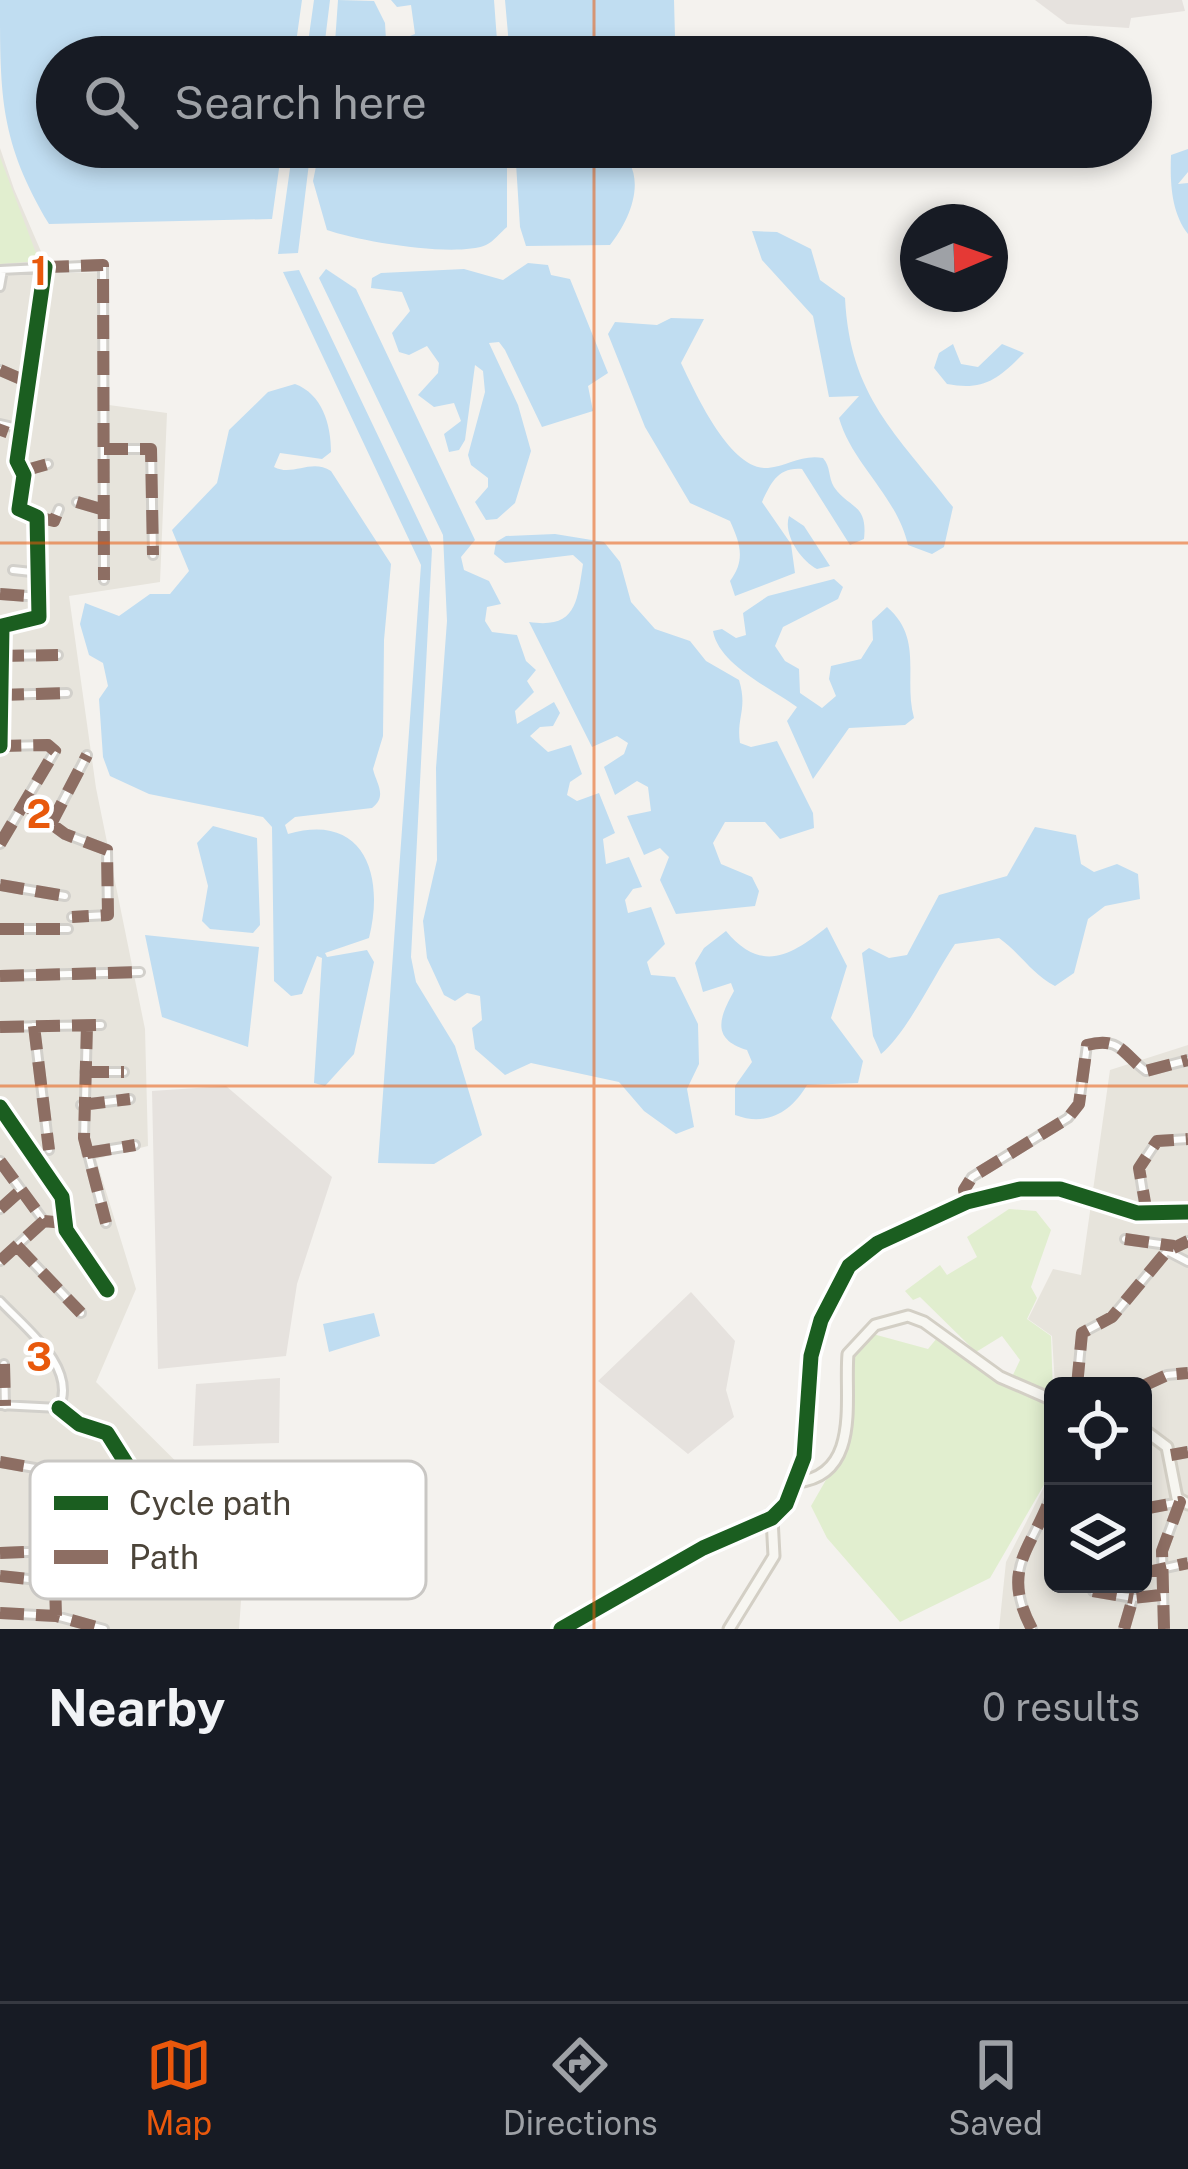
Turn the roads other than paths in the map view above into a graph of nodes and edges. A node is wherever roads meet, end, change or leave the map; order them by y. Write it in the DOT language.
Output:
graph roads {
  1 [pos="45,267"];
  2 [pos="2,270"];
  3 [pos="0,287"];
  4 [pos="0,370"];
  5 [pos="30,383"];
  6 [pos="2,424"];
  7 [pos="22,429"];
  8 [pos="0,436"];
  9 [pos="104,448"];
  10 [pos="48,464"];
  11 [pos="22,471"];
  12 [pos="77,502"];
  13 [pos="59,509"];
  14 [pos="104,510"];
  15 [pos="37,518"];
  16 [pos="153,555"];
  17 [pos="13,570"];
  18 [pos="40,573"];
  19 [pos="104,580"];
  20 [pos="0,594"];
  21 [pos="40,597"];
  22 [pos="1,656"];
  23 [pos="58,656"];
  24 [pos="67,693"];
  25 [pos="1,695"];
  26 [pos="1,746"];
  27 [pos="87,755"];
  28 [pos="24,804"];
  29 [pos="51,824"];
  30 [pos="0,844"];
  31 [pos="0,885"];
  32 [pos="65,896"];
  33 [pos="72,917"];
  34 [pos="0,929"];
  35 [pos="68,929"];
  36 [pos="140,972"];
  37 [pos="0,976"];
  38 [pos="87,1025"];
  39 [pos="101,1025"];
  40 [pos="34,1026"];
  41 [pos="0,1027"];
  42 [pos="1188,1060"];
  43 [pos="85,1072"];
  44 [pos="124,1072"];
  45 [pos="130,1099"];
  46 [pos="81,1105"];
  47 [pos="0,1107"];
  48 [pos="1188,1139"];
  49 [pos="135,1145"];
  50 [pos="49,1150"];
  51 [pos="87,1153"];
  52 [pos="0,1160"];
  53 [pos="20,1191"];
  54 [pos="967,1202"];
  55 [pos="0,1209"];
  56 [pos="1188,1213"];
  57 [pos="1147,1214"];
  58 [pos="44,1221"];
  59 [pos="64,1223"];
  60 [pos="106,1223"];
  61 [pos="1125,1239"];
  62 [pos="1188,1241"];
  63 [pos="17,1246"];
  64 [pos="1170,1249"];
  65 [pos="0,1261"];
  66 [pos="1188,1262"];
  67 [pos="107,1290"];
  68 [pos="0,1300"];
  69 [pos="81,1313"];
  70 [pos="4,1364"];
  71 [pos="1188,1373"];
  72 [pos="1079,1377"];
  73 [pos="1152,1382"];
  74 [pos="1044,1396"];
  75 [pos="3,1405"];
  76 [pos="59,1408"];
  77 [pos="1152,1437"];
  78 [pos="1188,1452"];
  79 [pos="1171,1455"];
  80 [pos="125,1461"];
  81 [pos="0,1462"];
  82 [pos="30,1467"];
  83 [pos="797,1482"];
  84 [pos="1184,1503"];
  85 [pos="1152,1508"];
  86 [pos="1044,1513"];
  87 [pos="772,1518"];
  88 [pos="30,1552"];
  89 [pos="0,1553"];
  90 [pos="1188,1563"];
  91 [pos="1160,1571"];
  92 [pos="1152,1572"];
  93 [pos="0,1576"];
  94 [pos="30,1578"];
  95 [pos="1104,1593"];
  96 [pos="1162,1594"];
  97 [pos="1133,1598"];
  98 [pos="56,1599"];
  99 [pos="0,1613"];
  100 [pos="56,1616"];
  101 [pos="104,1629"];
  102 [pos="561,1629"];
  103 [pos="729,1629"];
  104 [pos="1032,1629"];
  105 [pos="1124,1629"];
  106 [pos="1164,1629"];
  1 -- 2 [label="street"];
  1 -- 5 [label="street"];
  1 -- 9 [label="street"];
  2 -- 3 [label="street"];
  4 -- 5 [label="street"];
  5 -- 7 [label="street"];
  6 -- 7 [label="street"];
  6 -- 8 [label="street"];
  7 -- 11 [label="street"];
  9 -- 14 [label="street"];
  9 -- 16 [label="street"];
  10 -- 11 [label="street"];
  11 -- 15 [label="street"];
  12 -- 14 [label="street"];
  13 -- 15 [label="street"];
  14 -- 19 [label="street"];
  15 -- 18 [label="street"];
  17 -- 18 [label="street"];
  18 -- 21 [label="street"];
  20 -- 21 [label="street"];
  21 -- 22 [label="street"];
  22 -- 23 [label="street"];
  22 -- 25 [label="street"];
  24 -- 25 [label="street"];
  25 -- 26 [label="street"];
  26 -- 28 [label="street"];
  27 -- 29 [label="street"];
  28 -- 29 [label="street"];
  28 -- 30 [label="street"];
  29 -- 33 [label="street"];
  31 -- 32 [label="street"];
  34 -- 35 [label="street"];
  36 -- 37 [label="street"];
  38 -- 39 [label="street"];
  38 -- 40 [label="street"];
  38 -- 43 [label="street"];
  40 -- 41 [label="street"];
  40 -- 50 [label="street"];
  42 -- 54 [label="street"];
  43 -- 44 [label="street"];
  43 -- 46 [label="street"];
  45 -- 46 [label="street"];
  46 -- 51 [label="street"];
  47 -- 59 [label="street"];
  48 -- 57 [label="street"];
  49 -- 51 [label="street"];
  51 -- 60 [label="street"];
  52 -- 53 [label="street"];
  53 -- 55 [label="street"];
  53 -- 58 [label="street"];
  54 -- 57 [label="street"];
  54 -- 83 [label="street"];
  56 -- 57 [label="street"];
  58 -- 59 [label="street"];
  58 -- 63 [label="street"];
  59 -- 67 [label="street"];
  61 -- 64 [label="street"];
  62 -- 64 [label="street"];
  63 -- 65 [label="street"];
  63 -- 69 [label="street"];
  64 -- 66 [label="street"];
  64 -- 72 [label="street"];
  68 -- 76 [label="street"];
  70 -- 75 [label="street"];
  71 -- 73 [label="street"];
  74 -- 83 [label="street"];
  75 -- 76 [label="street"];
  76 -- 80 [label="street"];
  77 -- 79 [label="street"];
  78 -- 79 [label="street"];
  79 -- 84 [label="street"];
  81 -- 82 [label="street"];
  83 -- 87 [label="street"];
  84 -- 85 [label="street"];
  84 -- 91 [label="street"];
  86 -- 104 [label="street"];
  87 -- 102 [label="street"];
  87 -- 103 [label="street"];
  88 -- 89 [label="street"];
  90 -- 91 [label="street"];
  91 -- 92 [label="street"];
  91 -- 96 [label="street"];
  93 -- 94 [label="street"];
  95 -- 97 [label="street"];
  96 -- 97 [label="street"];
  96 -- 106 [label="street"];
  97 -- 105 [label="street"];
  98 -- 100 [label="street"];
  99 -- 100 [label="street"];
  100 -- 101 [label="street"];
}
